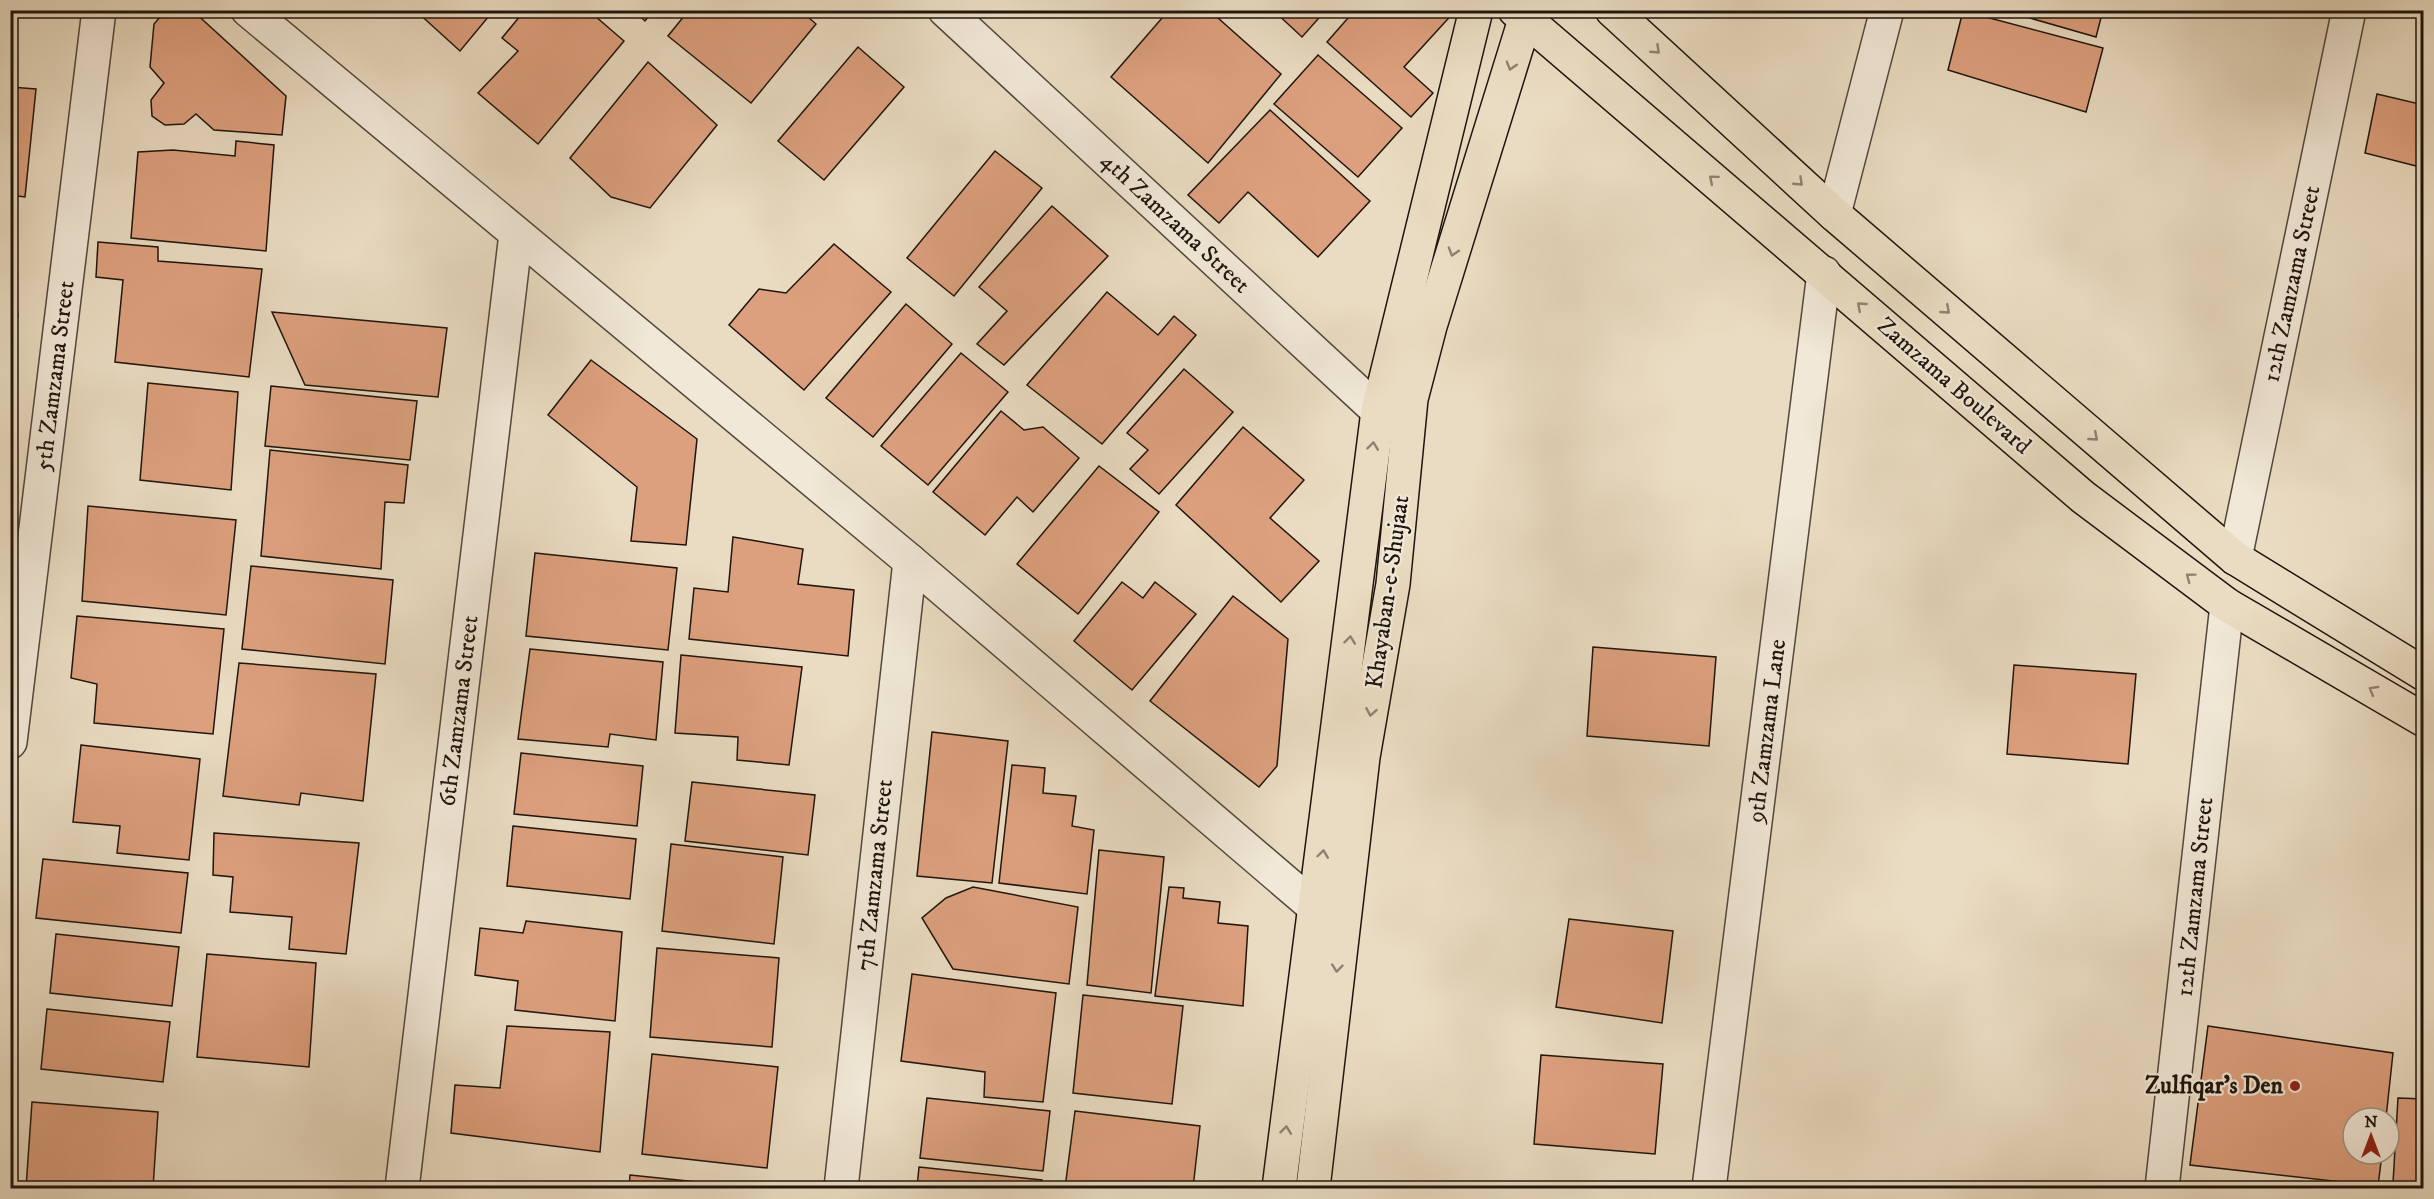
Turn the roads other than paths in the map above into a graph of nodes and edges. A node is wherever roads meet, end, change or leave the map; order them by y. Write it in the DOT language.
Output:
graph roads {
  1 [pos="99,10"];
  2 [pos="248,10"];
  3 [pos="945,10"];
  4 [pos="1476,10"];
  5 [pos="1612,10"];
  6 [pos="1887,10"];
  7 [pos="2349,10"];
  8 [pos="1523,13"];
  9 [pos="1834,214"];
  10 [pos="516,234"];
  11 [pos="1824,273"];
  12 [pos="1378,411"];
  13 [pos="1408,434"];
  14 [pos="2235,558"];
  15 [pos="910,561"];
  16 [pos="2228,605"];
  17 [pos="2424,674"];
  18 [pos="2424,720"];
  19 [pos="10,742"];
  20 [pos="1316,907"];
  21 [pos="1341,931"];
  22 [pos="402,1188"];
  23 [pos="841,1188"];
  24 [pos="1279,1188"];
  25 [pos="1313,1188"];
  26 [pos="1709,1188"];
  27 [pos="2162,1188"];
  1 -- 19 [label="street, 5th Zamzama Street"];
  2 -- 10 [label="street"];
  3 -- 12 [label="street, 4th Zamzama Street"];
  4 -- 12 [label="main road, Khayaban-e-Shujaat"];
  5 -- 9 [label="main road, one-way"];
  6 -- 9 [label="street"];
  7 -- 14 [label="street, 12th Zamzama Street"];
  11 -- 8 [label="main road, Zamzama Boulevard, one-way"];
  8 -- 13 [label="main road, Khayaban-e-Shujaat, one-way"];
  9 -- 14 [label="main road, one-way"];
  10 -- 15 [label="street"];
  10 -- 22 [label="street, 6th Zamzama Street"];
  16 -- 11 [label="main road, Zamzama Boulevard, one-way"];
  11 -- 26 [label="street, 9th Zamzama Lane"];
  12 -- 13 [label="street, 4th Zamzama Street"];
  20 -- 12 [label="main road, Khayaban-e-Shujaat, one-way"];
  13 -- 21 [label="main road, Khayaban-e-Shujaat, one-way"];
  14 -- 17 [label="main road"];
  15 -- 20 [label="street"];
  15 -- 23 [label="street, 7th Zamzama Street"];
  18 -- 16 [label="main road, Zamzama Boulevard, one-way"];
  16 -- 27 [label="street, 12th Zamzama Street"];
  20 -- 21 [label="street"];
  24 -- 20 [label="main road, Khayaban-e-Shujaat, one-way"];
  21 -- 25 [label="main road, Khayaban-e-Shujaat, one-way"];
}
